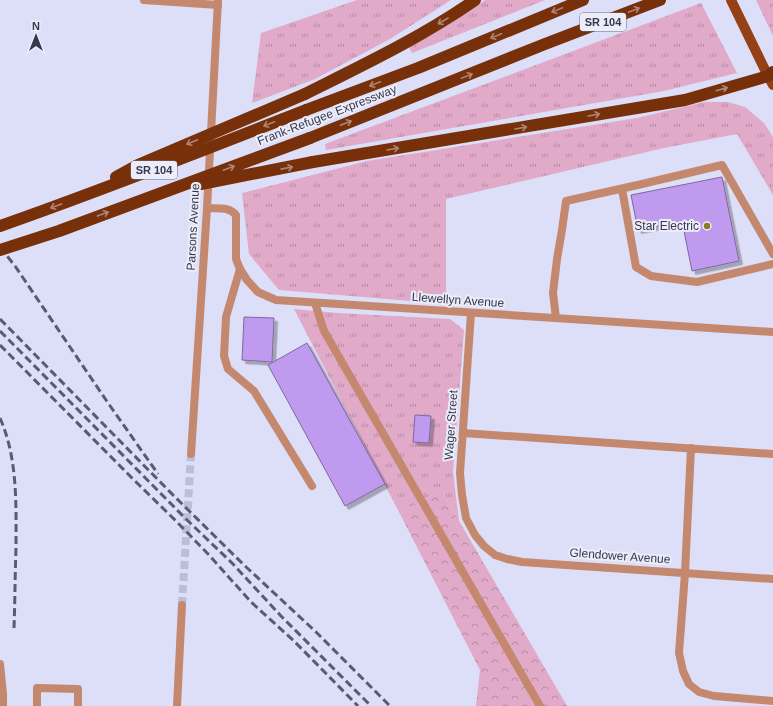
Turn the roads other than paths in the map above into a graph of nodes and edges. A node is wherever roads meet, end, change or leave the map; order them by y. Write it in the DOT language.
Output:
graph roads {
  1 [pos="144,0"];
  2 [pos="475,0"];
  3 [pos="583,0"];
  4 [pos="660,0"];
  5 [pos="731,0"];
  6 [pos="218,2"];
  7 [pos="771,78"];
  8 [pos="622,189"];
  9 [pos="166,191"];
  10 [pos="76,198"];
  11 [pos="207,208"];
  12 [pos="0,226"];
  13 [pos="0,250"];
  14 [pos="773,254"];
  15 [pos="773,264"];
  16 [pos="240,269"];
  17 [pos="316,303"];
  18 [pos="471,313"];
  19 [pos="556,318"];
  20 [pos="773,332"];
  21 [pos="463,433"];
  22 [pos="692,448"];
  23 [pos="191,454"];
  24 [pos="773,454"];
  25 [pos="312,486"];
  26 [pos="475,535"];
  27 [pos="685,573"];
  28 [pos="773,579"];
  29 [pos="182,605"];
  30 [pos="0,664"];
  31 [pos="773,701"];
  32 [pos="3,706"];
  33 [pos="37,706"];
  34 [pos="78,706"];
  35 [pos="176,706"];
  36 [pos="540,706"];
  1 -- 6 [label="street"];
  2 -- 10 [label="highway, one-way, bridge"];
  3 -- 10 [label="highway, Frank-Refugee Expressway / SR 104, one-way, bridge"];
  9 -- 4 [label="highway, Frank-Refugee Expressway / SR 104, one-way, bridge"];
  5 -- 7 [label="main road"];
  6 -- 11 [label="street, Parsons Avenue"];
  9 -- 7 [label="highway, one-way, bridge"];
  8 -- 14 [label="street"];
  8 -- 15 [label="street"];
  8 -- 19 [label="street"];
  13 -- 9 [label="highway, Frank-Refugee Expressway / SR 104, one-way, bridge"];
  10 -- 12 [label="highway, Frank-Refugee Expressway / SR 104, one-way, bridge"];
  11 -- 16 [label="street, Llewellyn Avenue"];
  11 -- 23 [label="street, Parsons Avenue"];
  16 -- 17 [label="street, Llewellyn Avenue"];
  16 -- 25 [label="street"];
  17 -- 18 [label="street, Llewellyn Avenue"];
  17 -- 36 [label="street"];
  18 -- 19 [label="street, Llewellyn Avenue"];
  18 -- 21 [label="street, Wager Street"];
  19 -- 20 [label="street, Llewellyn Avenue"];
  21 -- 22 [label="street"];
  21 -- 26 [label="street, Wager Street"];
  22 -- 24 [label="street"];
  22 -- 27 [label="street"];
  26 -- 27 [label="street, Glendower Avenue"];
  27 -- 28 [label="street, Glendower Avenue"];
  27 -- 31 [label="street"];
  29 -- 35 [label="street"];
  30 -- 32 [label="street"];
  33 -- 34 [label="street"];
}
